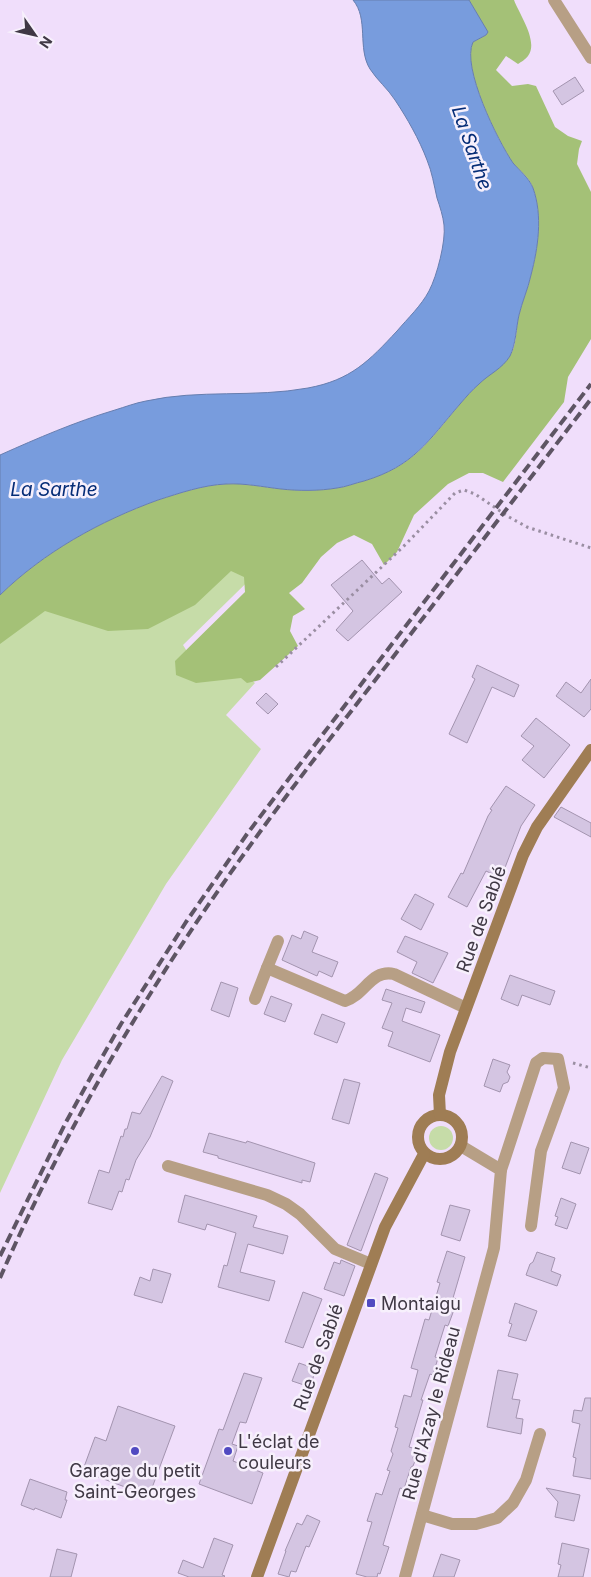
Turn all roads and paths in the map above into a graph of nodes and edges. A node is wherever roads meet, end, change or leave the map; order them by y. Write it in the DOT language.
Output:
graph roads {
  1 [pos="554,0"];
  2 [pos="591,58"];
  3 [pos="591,548"];
  4 [pos="276,667"];
  5 [pos="591,750"];
  6 [pos="278,941"];
  7 [pos="267,968"];
  8 [pos="255,999"];
  9 [pos="466,1008"];
  10 [pos="440,1115"];
  11 [pos="461,1146"];
  12 [pos="424,1154"];
  13 [pos="168,1166"];
  14 [pos="501,1170"];
  15 [pos="531,1226"];
  16 [pos="371,1264"];
  17 [pos="540,1434"];
  18 [pos="422,1515"];
  19 [pos="256,1577"];
  20 [pos="405,1577"];
  1 -- 2 [label="street"];
  3 -- 4 [label="path"];
  5 -- 9 [label="main road, Rue de Sablé"];
  6 -- 7 [label="street"];
  7 -- 8 [label="street"];
  7 -- 9 [label="street"];
  9 -- 10 [label="main road, Rue de Sablé"];
  10 -- 11 [label="main road"];
  10 -- 12 [label="main road"];
  11 -- 12 [label="main road"];
  11 -- 14 [label="street"];
  12 -- 16 [label="main road, Rue de Sablé"];
  13 -- 16 [label="street"];
  14 -- 15 [label="street, Rue d'Azay le Rideau"];
  14 -- 18 [label="street, Rue d'Azay le Rideau"];
  16 -- 19 [label="main road, Rue de Sablé"];
  17 -- 18 [label="street"];
  18 -- 20 [label="street, Rue d'Azay le Rideau"];
}
